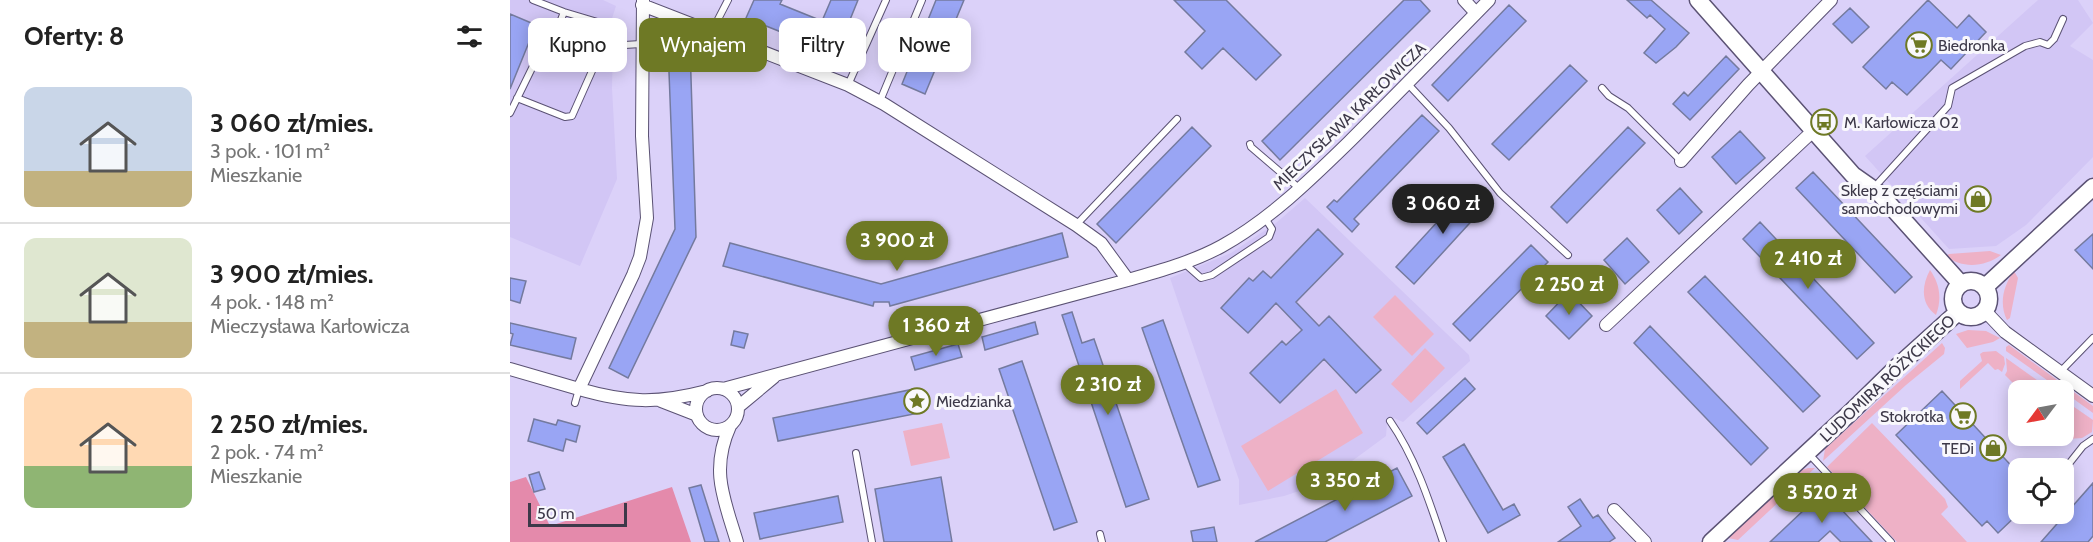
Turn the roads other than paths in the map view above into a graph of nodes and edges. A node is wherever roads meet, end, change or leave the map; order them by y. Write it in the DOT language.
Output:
graph roads {
  1 [pos="533,0"];
  2 [pos="728,0"];
  3 [pos="886,0"];
  4 [pos="922,0"];
  5 [pos="1464,0"];
  6 [pos="1488,0"];
  7 [pos="1698,0"];
  8 [pos="1831,0"];
  9 [pos="642,2"];
  10 [pos="564,12"];
  11 [pos="1476,13"];
  12 [pos="562,18"];
  13 [pos="584,18"];
  14 [pos="642,18"];
  15 [pos="679,18"];
  16 [pos="718,18"];
  17 [pos="2063,19"];
  18 [pos="767,54"];
  19 [pos="530,72"];
  20 [pos="592,72"];
  21 [pos="642,72"];
  22 [pos="1761,72"];
  23 [pos="1407,83"];
  24 [pos="848,85"];
  25 [pos="1602,88"];
  26 [pos="517,98"];
  27 [pos="880,102"];
  28 [pos="510,113"];
  29 [pos="1177,119"];
  30 [pos="1813,131"];
  31 [pos="1250,144"];
  32 [pos="1681,161"];
  33 [pos="1879,182"];
  34 [pos="2093,187"];
  35 [pos="1301,189"];
  36 [pos="1265,218"];
  37 [pos="1076,225"];
  38 [pos="1568,255"];
  39 [pos="1184,262"];
  40 [pos="1128,280"];
  41 [pos="1961,284"];
  42 [pos="1985,287"];
  43 [pos="1985,311"];
  44 [pos="1958,312"];
  45 [pos="1606,325"];
  46 [pos="2093,338"];
  47 [pos="510,369"];
  48 [pos="2059,372"];
  49 [pos="775,376"];
  50 [pos="579,388"];
  51 [pos="723,389"];
  52 [pos="707,391"];
  53 [pos="2093,396"];
  54 [pos="659,401"];
  55 [pos="575,403"];
  56 [pos="738,407"];
  57 [pos="697,415"];
  58 [pos="1390,421"];
  59 [pos="730,426"];
  60 [pos="707,428"];
  61 [pos="2093,439"];
  62 [pos="856,453"];
  63 [pos="1807,453"];
  64 [pos="2074,458"];
  65 [pos="719,460"];
  66 [pos="1614,510"];
  67 [pos="1100,534"];
  68 [pos="737,542"];
  69 [pos="872,542"];
  70 [pos="1102,542"];
  71 [pos="1443,542"];
  72 [pos="1645,542"];
  73 [pos="1711,542"];
  74 [pos="1892,542"];
  1 -- 10 [label="lane"];
  2 -- 16 [label="lane"];
  3 -- 24 [label="lane"];
  4 -- 27 [label="lane"];
  5 -- 11 [label="street"];
  6 -- 11 [label="street, MIECZYSŁAWA KARŁOWICZA"];
  7 -- 22 [label="street"];
  8 -- 22 [label="street"];
  9 -- 14 [label="street"];
  9 -- 15 [label="street"];
  10 -- 12 [label="lane"];
  10 -- 13 [label="lane"];
  11 -- 23 [label="street, MIECZYSŁAWA KARŁOWICZA"];
  17 -- 33 [label="lane"];
  18 -- 24 [label="street"];
  19 -- 26 [label="lane"];
  20 -- 26 [label="lane"];
  21 -- 50 [label="street"];
  22 -- 30 [label="street"];
  22 -- 32 [label="street"];
  23 -- 35 [label="street, MIECZYSŁAWA KARŁOWICZA"];
  23 -- 38 [label="lane"];
  24 -- 27 [label="street"];
  25 -- 32 [label="lane"];
  26 -- 28 [label="lane"];
  27 -- 37 [label="street"];
  29 -- 37 [label="lane"];
  30 -- 41 [label="street"];
  30 -- 45 [label="street"];
  31 -- 35 [label="lane"];
  34 -- 42 [label="street"];
  35 -- 36 [label="street, MIECZYSŁAWA KARŁOWICZA"];
  36 -- 39 [label="street, MIECZYSŁAWA KARŁOWICZA"];
  36 -- 39 [label="lane"];
  37 -- 40 [label="street"];
  39 -- 40 [label="street, MIECZYSŁAWA KARŁOWICZA"];
  40 -- 49 [label="street, MIECZYSŁAWA KARŁOWICZA"];
  41 -- 42 [label="street"];
  41 -- 44 [label="street"];
  42 -- 43 [label="street"];
  43 -- 44 [label="street"];
  43 -- 48 [label="street"];
  44 -- 63 [label="street, LUDOMIRA RÓŻYCKIEGO"];
  46 -- 48 [label="lane"];
  47 -- 50 [label="street"];
  48 -- 53 [label="street"];
  49 -- 51 [label="street, MIECZYSŁAWA KARŁOWICZA"];
  49 -- 56 [label="street, MIECZYSŁAWA KARŁOWICZA"];
  50 -- 54 [label="street"];
  50 -- 55 [label="lane"];
  51 -- 52 [label="street"];
  51 -- 56 [label="street"];
  52 -- 54 [label="street"];
  52 -- 57 [label="street"];
  54 -- 57 [label="street"];
  56 -- 59 [label="street"];
  57 -- 60 [label="street"];
  58 -- 71 [label="lane"];
  59 -- 60 [label="street"];
  59 -- 65 [label="street"];
  60 -- 65 [label="street"];
  61 -- 64 [label="lane"];
  62 -- 69 [label="lane"];
  63 -- 73 [label="street, LUDOMIRA RÓŻYCKIEGO"];
  63 -- 74 [label="lane"];
  65 -- 68 [label="street"];
  66 -- 72 [label="street"];
  67 -- 70 [label="lane"];
}
